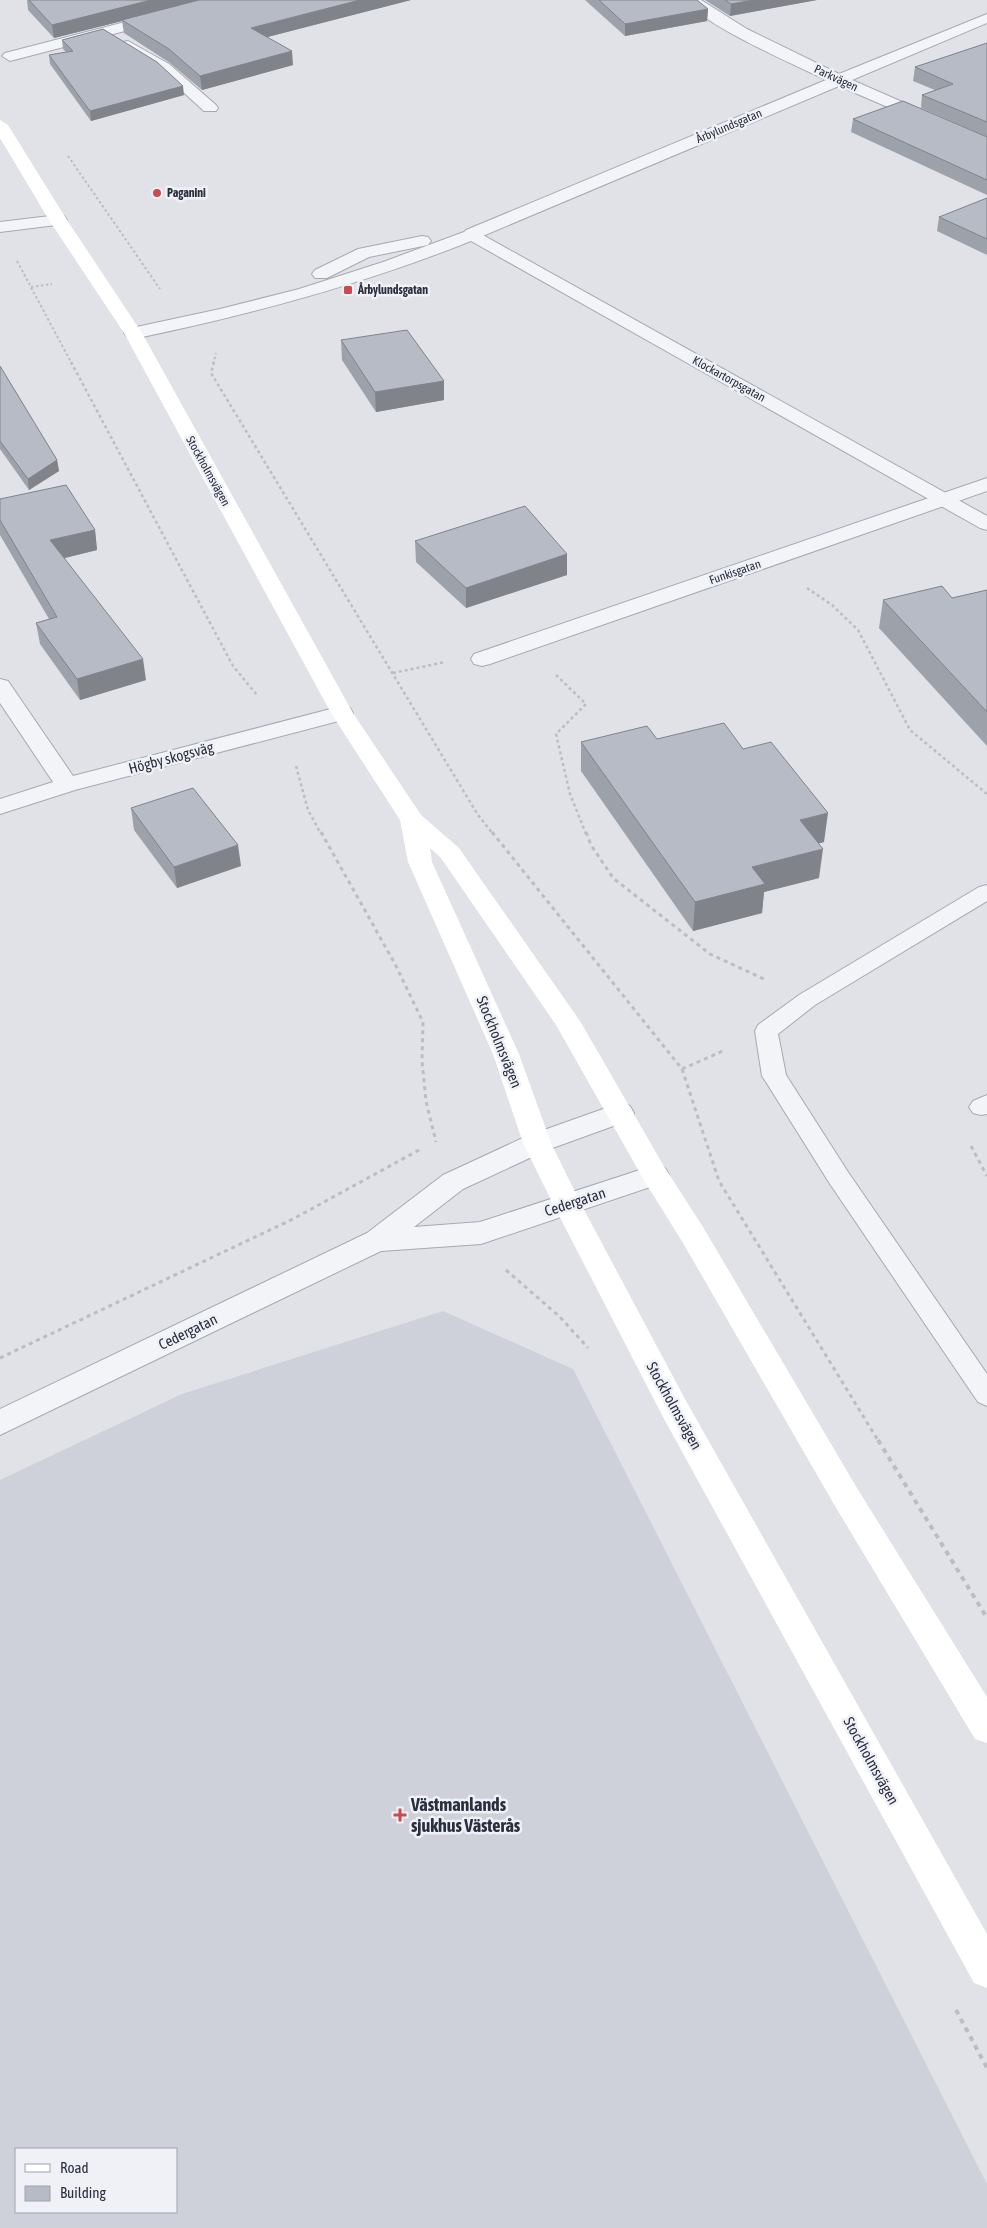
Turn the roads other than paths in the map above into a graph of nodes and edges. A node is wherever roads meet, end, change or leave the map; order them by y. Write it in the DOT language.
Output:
graph roads {
  1 [pos="227,0"];
  2 [pos="692,0"];
  3 [pos="987,18"];
  4 [pos="106,32"];
  5 [pos="10,56"];
  6 [pos="838,80"];
  7 [pos="210,108"];
  8 [pos="0,125"];
  9 [pos="987,145"];
  10 [pos="58,220"];
  11 [pos="0,227"];
  12 [pos="472,234"];
  13 [pos="133,333"];
  14 [pos="987,484"];
  15 [pos="944,500"];
  16 [pos="987,524"];
  17 [pos="482,659"];
  18 [pos="0,686"];
  19 [pos="342,712"];
  20 [pos="67,785"];
  21 [pos="0,807"];
  22 [pos="412,820"];
  23 [pos="987,892"];
  24 [pos="620,1113"];
  25 [pos="537,1143"];
  26 [pos="655,1175"];
  27 [pos="567,1204"];
  28 [pos="377,1242"];
  29 [pos="987,1395"];
  30 [pos="0,1422"];
  31 [pos="987,1728"];
  32 [pos="987,1970"];
  1 -- 4 [label="street"];
  2 -- 6 [label="street, Parkvägen"];
  3 -- 6 [label="street, Årbylundsgatan"];
  4 -- 5 [label="street"];
  4 -- 7 [label="street"];
  6 -- 9 [label="street, Parkvägen"];
  6 -- 12 [label="street, Årbylundsgatan"];
  8 -- 10 [label="main road, Stockholmsvägen"];
  10 -- 11 [label="street"];
  10 -- 13 [label="main road, Stockholmsvägen"];
  12 -- 13 [label="street, Årbylundsgatan"];
  12 -- 15 [label="street, Klockartorpsgatan"];
  13 -- 19 [label="main road, Stockholmsvägen"];
  14 -- 15 [label="street, Funkisgatan"];
  15 -- 16 [label="street, Klockartorpsgatan"];
  15 -- 17 [label="street, Funkisgatan"];
  18 -- 20 [label="street"];
  19 -- 20 [label="street, Högby skogsväg"];
  19 -- 22 [label="main road, Stockholmsvägen"];
  20 -- 21 [label="street, Högby skogsväg"];
  22 -- 24 [label="main road, Stockholmsvägen"];
  22 -- 25 [label="main road, Stockholmsvägen"];
  23 -- 29 [label="lane"];
  24 -- 25 [label="street, Cedergatan"];
  24 -- 26 [label="main road, Stockholmsvägen"];
  25 -- 27 [label="main road, Stockholmsvägen"];
  25 -- 28 [label="street, Cedergatan"];
  26 -- 27 [label="street, Cedergatan"];
  26 -- 31 [label="main road, Stockholmsvägen"];
  27 -- 28 [label="street, Cedergatan"];
  27 -- 32 [label="main road, Stockholmsvägen"];
  28 -- 30 [label="street, Cedergatan"];
}
